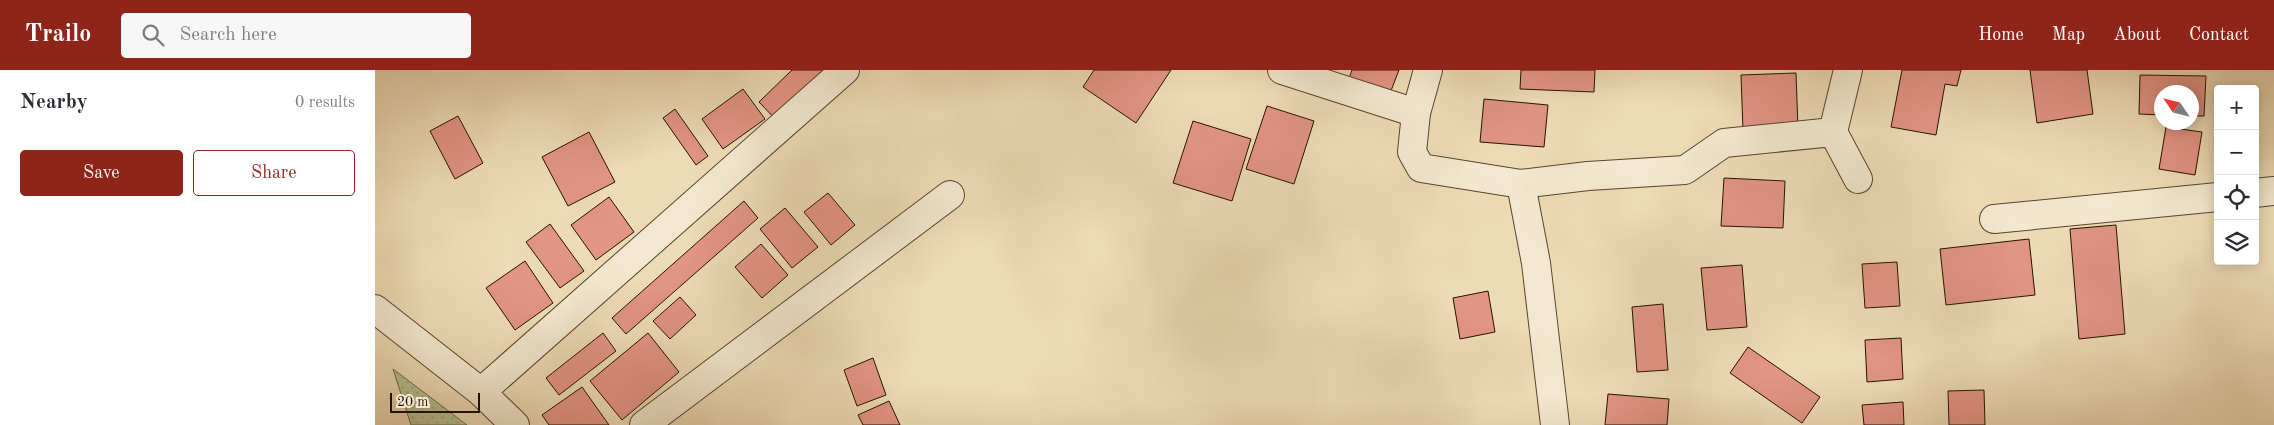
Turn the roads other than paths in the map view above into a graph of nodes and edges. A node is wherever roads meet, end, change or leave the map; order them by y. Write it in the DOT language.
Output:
graph roads {
  1 [pos="845,70"];
  2 [pos="1282,70"];
  3 [pos="1427,70"];
  4 [pos="1848,70"];
  5 [pos="1416,113"];
  6 [pos="1833,132"];
  7 [pos="1857,179"];
  8 [pos="1521,184"];
  9 [pos="2274,191"];
  10 [pos="2259,193"];
  11 [pos="950,195"];
  12 [pos="2214,197"];
  13 [pos="1994,219"];
  14 [pos="375,309"];
  15 [pos="481,392"];
  16 [pos="515,425"];
  17 [pos="643,425"];
  18 [pos="1555,425"];
  1 -- 15 [label="street"];
  2 -- 5 [label="street"];
  3 -- 5 [label="street"];
  4 -- 6 [label="street"];
  5 -- 8 [label="street"];
  6 -- 7 [label="street"];
  6 -- 8 [label="street"];
  8 -- 18 [label="street"];
  9 -- 10 [label="street"];
  11 -- 17 [label="street"];
  12 -- 13 [label="street"];
  14 -- 15 [label="street"];
  15 -- 16 [label="street"];
}
